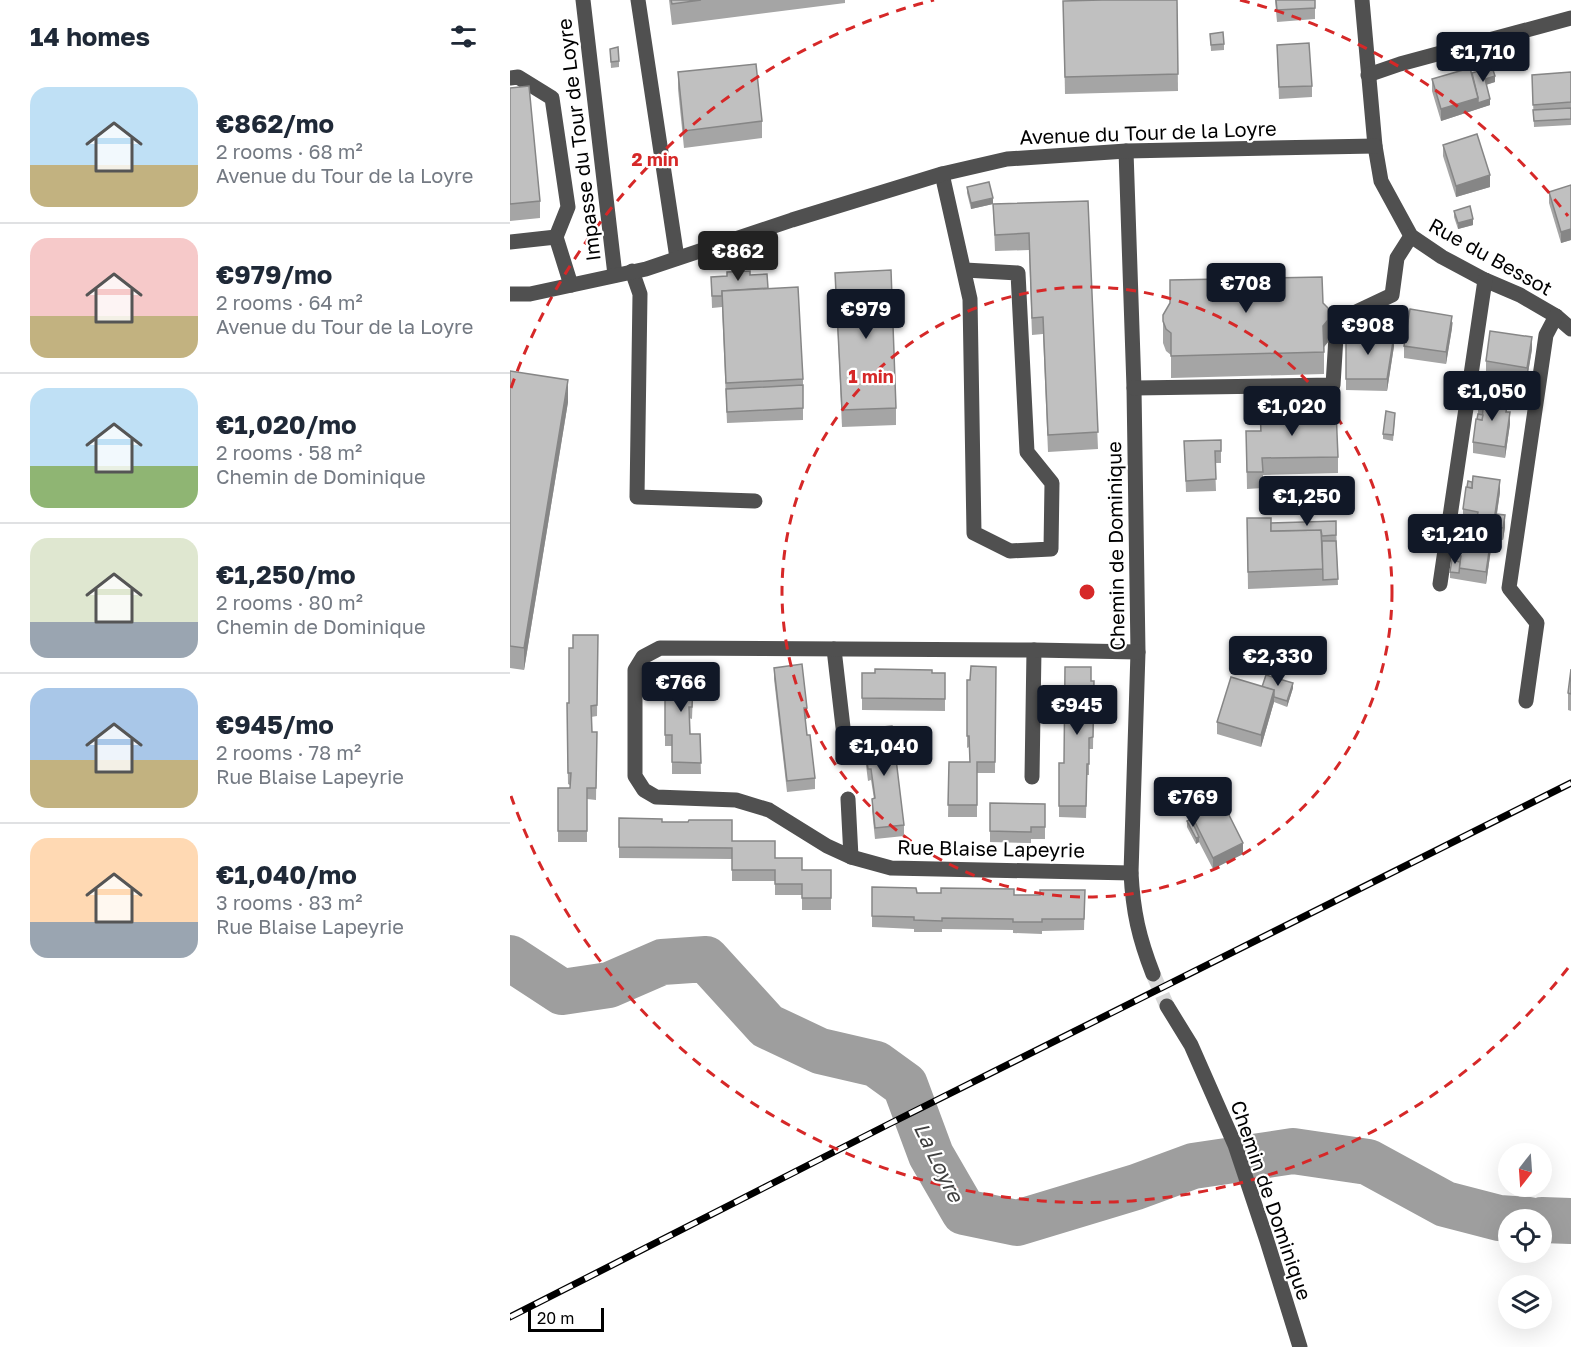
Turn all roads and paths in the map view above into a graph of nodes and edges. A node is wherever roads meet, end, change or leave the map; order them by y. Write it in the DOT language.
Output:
graph roads {
  1 [pos="583,0"];
  2 [pos="638,0"];
  3 [pos="1362,0"];
  4 [pos="1571,18"];
  5 [pos="1368,75"];
  6 [pos="510,78"];
  7 [pos="1375,146"];
  8 [pos="1126,151"];
  9 [pos="942,174"];
  10 [pos="1412,236"];
  11 [pos="556,237"];
  12 [pos="510,242"];
  13 [pos="677,258"];
  14 [pos="965,270"];
  15 [pos="632,272"];
  16 [pos="615,276"];
  17 [pos="1485,280"];
  18 [pos="571,285"];
  19 [pos="510,294"];
  20 [pos="1556,316"];
  21 [pos="1571,329"];
  22 [pos="1134,388"];
  23 [pos="755,501"];
  24 [pos="1440,584"];
  25 [pos="834,649"];
  26 [pos="1034,650"];
  27 [pos="1138,652"];
  28 [pos="1526,701"];
  29 [pos="844,736"];
  30 [pos="1032,777"];
  31 [pos="848,799"];
  32 [pos="850,857"];
  33 [pos="1131,873"];
  34 [pos="1153,974"];
  35 [pos="1167,1006"];
  36 [pos="1300,1347"];
  1 -- 16 [label="street, Impasse du Tour de Loyre"];
  2 -- 13 [label="street"];
  3 -- 5 [label="street, Rue du Bessot"];
  4 -- 5 [label="street"];
  5 -- 7 [label="street, Rue du Bessot"];
  6 -- 11 [label="street"];
  7 -- 8 [label="street, Avenue du Tour de la Loyre"];
  7 -- 10 [label="street, Rue du Bessot"];
  8 -- 9 [label="street, Avenue du Tour de la Loyre"];
  8 -- 22 [label="street, Chemin de Dominique"];
  9 -- 13 [label="street, Avenue du Tour de la Loyre"];
  9 -- 14 [label="street"];
  10 -- 17 [label="street, Rue du Bessot"];
  10 -- 22 [label="street"];
  11 -- 12 [label="street"];
  11 -- 18 [label="street"];
  13 -- 15 [label="street, Avenue du Tour de la Loyre"];
  14 -- 14 [label="street"];
  15 -- 16 [label="street, Avenue du Tour de la Loyre"];
  15 -- 23 [label="street"];
  16 -- 18 [label="street, Avenue du Tour de la Loyre"];
  17 -- 20 [label="street, Rue du Bessot"];
  17 -- 24 [label="street"];
  18 -- 19 [label="street, Avenue du Tour de la Loyre"];
  20 -- 21 [label="street, Rue du Bessot"];
  20 -- 28 [label="street"];
  22 -- 27 [label="street, Chemin de Dominique"];
  25 -- 26 [label="street, Rue Blaise Lapeyrie"];
  25 -- 29 [label="street"];
  25 -- 32 [label="street, Rue Blaise Lapeyrie"];
  26 -- 27 [label="street, Rue Blaise Lapeyrie"];
  26 -- 30 [label="street"];
  27 -- 33 [label="street, Chemin de Dominique"];
  31 -- 32 [label="street"];
  32 -- 33 [label="street, Rue Blaise Lapeyrie"];
  33 -- 34 [label="street, Chemin de Dominique"];
  35 -- 36 [label="street, Chemin de Dominique"];
}
